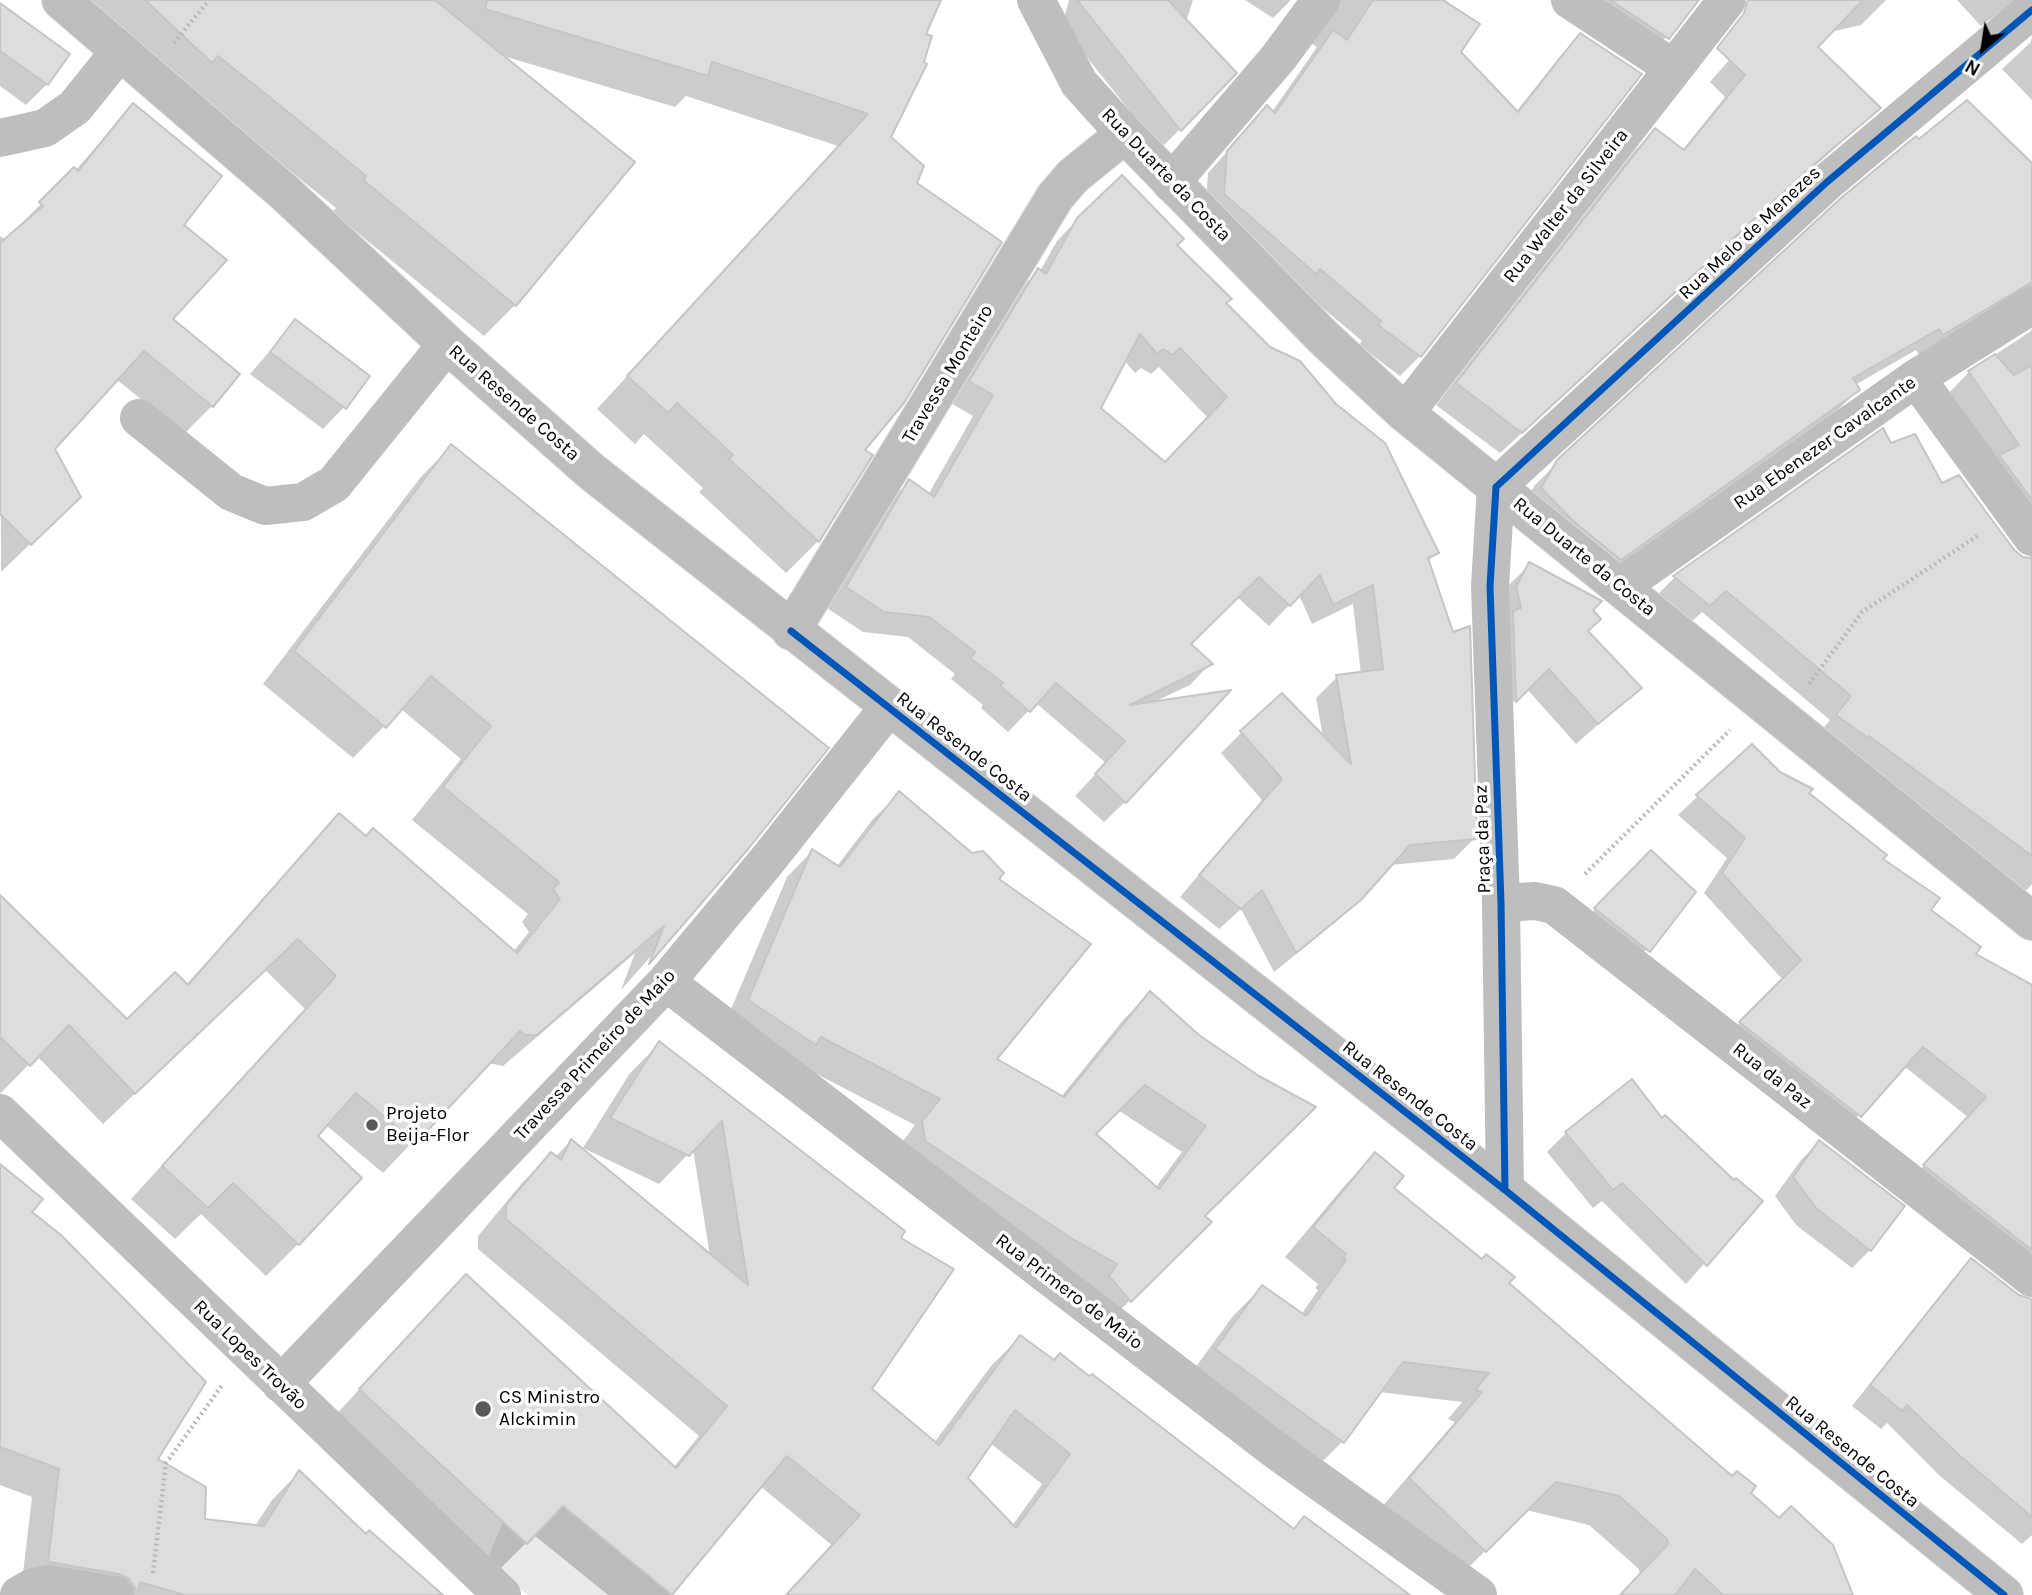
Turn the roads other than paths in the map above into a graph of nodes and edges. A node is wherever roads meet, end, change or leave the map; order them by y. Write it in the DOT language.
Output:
graph roads {
  1 [pos="61,0"];
  2 [pos="1036,0"];
  3 [pos="1321,0"];
  4 [pos="1570,0"];
  5 [pos="1727,0"];
  6 [pos="2032,10"];
  7 [pos="120,51"];
  8 [pos="1673,68"];
  9 [pos="1125,134"];
  10 [pos="0,138"];
  11 [pos="1171,183"];
  12 [pos="2032,305"];
  13 [pos="446,344"];
  14 [pos="1916,378"];
  15 [pos="1405,413"];
  16 [pos="139,418"];
  17 [pos="1496,487"];
  18 [pos="2026,517"];
  19 [pos="1621,586"];
  20 [pos="791,631"];
  21 [pos="888,708"];
  22 [pos="1501,903"];
  23 [pos="2032,921"];
  24 [pos="666,982"];
  25 [pos="0,1113"];
  26 [pos="1504,1190"];
  27 [pos="2032,1279"];
  28 [pos="281,1384"];
  29 [pos="34,1589"];
  30 [pos="115,1595"];
  31 [pos="502,1595"];
  32 [pos="1478,1595"];
  33 [pos="2004,1595"];
  1 -- 7 [label="main road, Rua Resende Costa"];
  2 -- 9 [label="street, Rua Duarte da Costa"];
  3 -- 11 [label="street"];
  4 -- 8 [label="street"];
  5 -- 8 [label="street, Rua Walter da Silveira"];
  6 -- 17 [label="street, Rua Melo de Menezes"];
  7 -- 10 [label="street"];
  7 -- 13 [label="main road, Rua Resende Costa"];
  8 -- 15 [label="street, Rua Walter da Silveira"];
  9 -- 11 [label="main road, Rua Duarte da Costa"];
  9 -- 20 [label="main road, Travessa Monteiro"];
  11 -- 15 [label="main road, Rua Duarte da Costa"];
  12 -- 14 [label="street, Rua Ebenezer Cavalcante"];
  13 -- 16 [label="street"];
  13 -- 20 [label="main road, Rua Resende Costa"];
  14 -- 18 [label="street"];
  14 -- 19 [label="street, Rua Ebenezer Cavalcante"];
  15 -- 17 [label="main road, Rua Duarte da Costa"];
  17 -- 19 [label="main road, Rua Duarte da Costa"];
  17 -- 22 [label="street, Praça da Paz"];
  19 -- 23 [label="main road, Rua Duarte da Costa"];
  20 -- 21 [label="main road, Rua Resende Costa"];
  21 -- 24 [label="street, Travessa Primeiro de Maio"];
  21 -- 26 [label="main road, Rua Resende Costa"];
  22 -- 26 [label="street, Praça da Paz"];
  22 -- 27 [label="street, Rua da Paz"];
  24 -- 28 [label="street, Travessa Primeiro de Maio"];
  24 -- 32 [label="street, Rua Primero de Maio"];
  25 -- 28 [label="street, Rua Lopes Trovão"];
  26 -- 33 [label="main road, Rua Resende Costa"];
  28 -- 31 [label="street, Rua Lopes Trovão"];
  29 -- 30 [label="street"];
}
